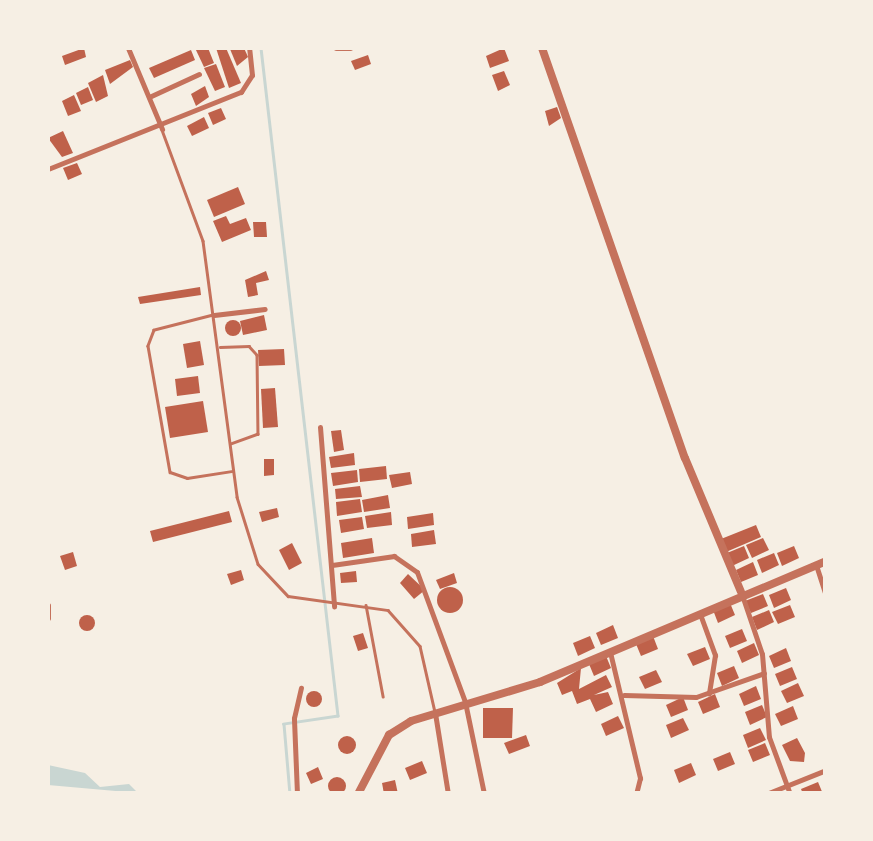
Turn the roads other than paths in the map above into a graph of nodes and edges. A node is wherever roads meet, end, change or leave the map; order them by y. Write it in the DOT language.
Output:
graph roads {
  1 [pos="128,48"];
  2 [pos="249,48"];
  3 [pos="336,48"];
  4 [pos="350,48"];
  5 [pos="542,48"];
  6 [pos="200,74"];
  7 [pos="148,97"];
  8 [pos="162,129"];
  9 [pos="48,169"];
  10 [pos="264,309"];
  11 [pos="214,315"];
  12 [pos="217,348"];
  13 [pos="320,427"];
  14 [pos="230,444"];
  15 [pos="234,470"];
  16 [pos="821,563"];
  17 [pos="332,565"];
  18 [pos="740,592"];
  19 [pos="826,596"];
  20 [pos="365,603"];
  21 [pos="48,605"];
  22 [pos="334,606"];
  23 [pos="699,612"];
  24 [pos="48,618"];
  25 [pos="610,652"];
  26 [pos="764,672"];
  27 [pos="301,688"];
  28 [pos="624,694"];
  29 [pos="709,694"];
  30 [pos="382,696"];
  31 [pos="465,702"];
  32 [pos="435,712"];
  33 [pos="826,770"];
  34 [pos="787,786"];
  35 [pos="297,794"];
  36 [pos="358,794"];
  37 [pos="448,794"];
  38 [pos="484,794"];
  39 [pos="636,794"];
  40 [pos="766,794"];
  41 [pos="790,794"];
  1 -- 7 [label="street"];
  2 -- 8 [label="street"];
  3 -- 4 [label="street"];
  5 -- 18 [label="street"];
  6 -- 7 [label="street"];
  7 -- 8 [label="street"];
  8 -- 9 [label="street"];
  8 -- 11 [label="lane"];
  10 -- 11 [label="street"];
  11 -- 12 [label="lane"];
  11 -- 15 [label="lane"];
  12 -- 14 [label="lane"];
  12 -- 14 [label="lane"];
  13 -- 17 [label="street"];
  14 -- 15 [label="lane"];
  15 -- 22 [label="lane"];
  16 -- 18 [label="street"];
  16 -- 19 [label="street"];
  17 -- 22 [label="street"];
  17 -- 31 [label="street"];
  18 -- 23 [label="street"];
  18 -- 26 [label="street"];
  20 -- 22 [label="lane"];
  20 -- 30 [label="lane"];
  20 -- 32 [label="lane"];
  21 -- 24 [label="street"];
  23 -- 25 [label="street"];
  23 -- 29 [label="street"];
  25 -- 28 [label="street"];
  25 -- 31 [label="street"];
  26 -- 29 [label="street"];
  26 -- 34 [label="street"];
  27 -- 35 [label="street"];
  28 -- 29 [label="street"];
  28 -- 39 [label="street"];
  31 -- 32 [label="street"];
  31 -- 38 [label="street"];
  32 -- 36 [label="street"];
  32 -- 37 [label="street"];
  33 -- 34 [label="street"];
  34 -- 40 [label="street"];
  34 -- 41 [label="street"];
}
